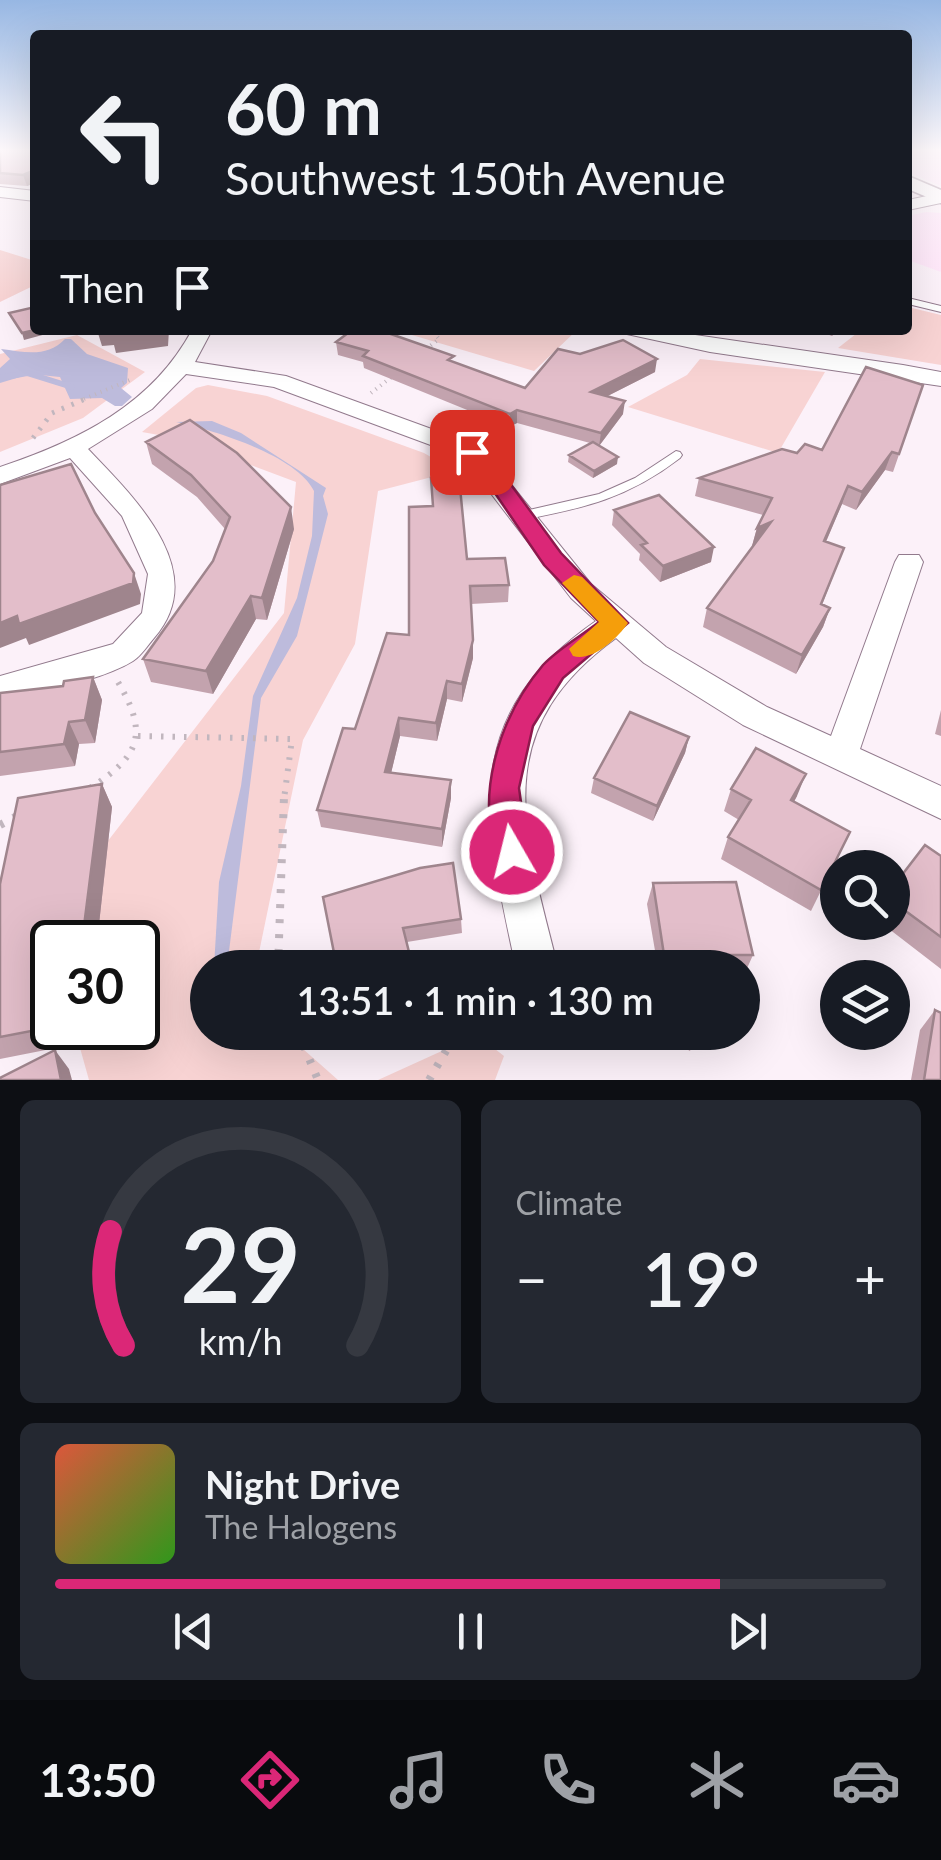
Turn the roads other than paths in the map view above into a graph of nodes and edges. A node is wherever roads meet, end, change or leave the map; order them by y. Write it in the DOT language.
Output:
graph roads {
  1 [pos="912,302"];
  2 [pos="941,308"];
  3 [pos="199,335"];
  4 [pos="690,335"];
  5 [pos="723,338"];
  6 [pos="183,367"];
  7 [pos="941,378"];
  8 [pos="74,448"];
  9 [pos="676,455"];
  10 [pos="0,476"];
  11 [pos="521,516"];
  12 [pos="910,562"];
  13 [pos="615,623"];
  14 [pos="0,689"];
  15 [pos="840,758"];
  16 [pos="941,803"];
  17 [pos="533,950"];
  1 -- 2 [label="lane"];
  3 -- 6 [label="street"];
  4 -- 5 [label="street"];
  5 -- 7 [label="street"];
  6 -- 8 [label="street"];
  6 -- 11 [label="street"];
  8 -- 10 [label="street"];
  8 -- 14 [label="street"];
  9 -- 11 [label="lane"];
  11 -- 13 [label="street"];
  12 -- 15 [label="street"];
  13 -- 15 [label="street"];
  13 -- 17 [label="street"];
  15 -- 16 [label="street"];
}
